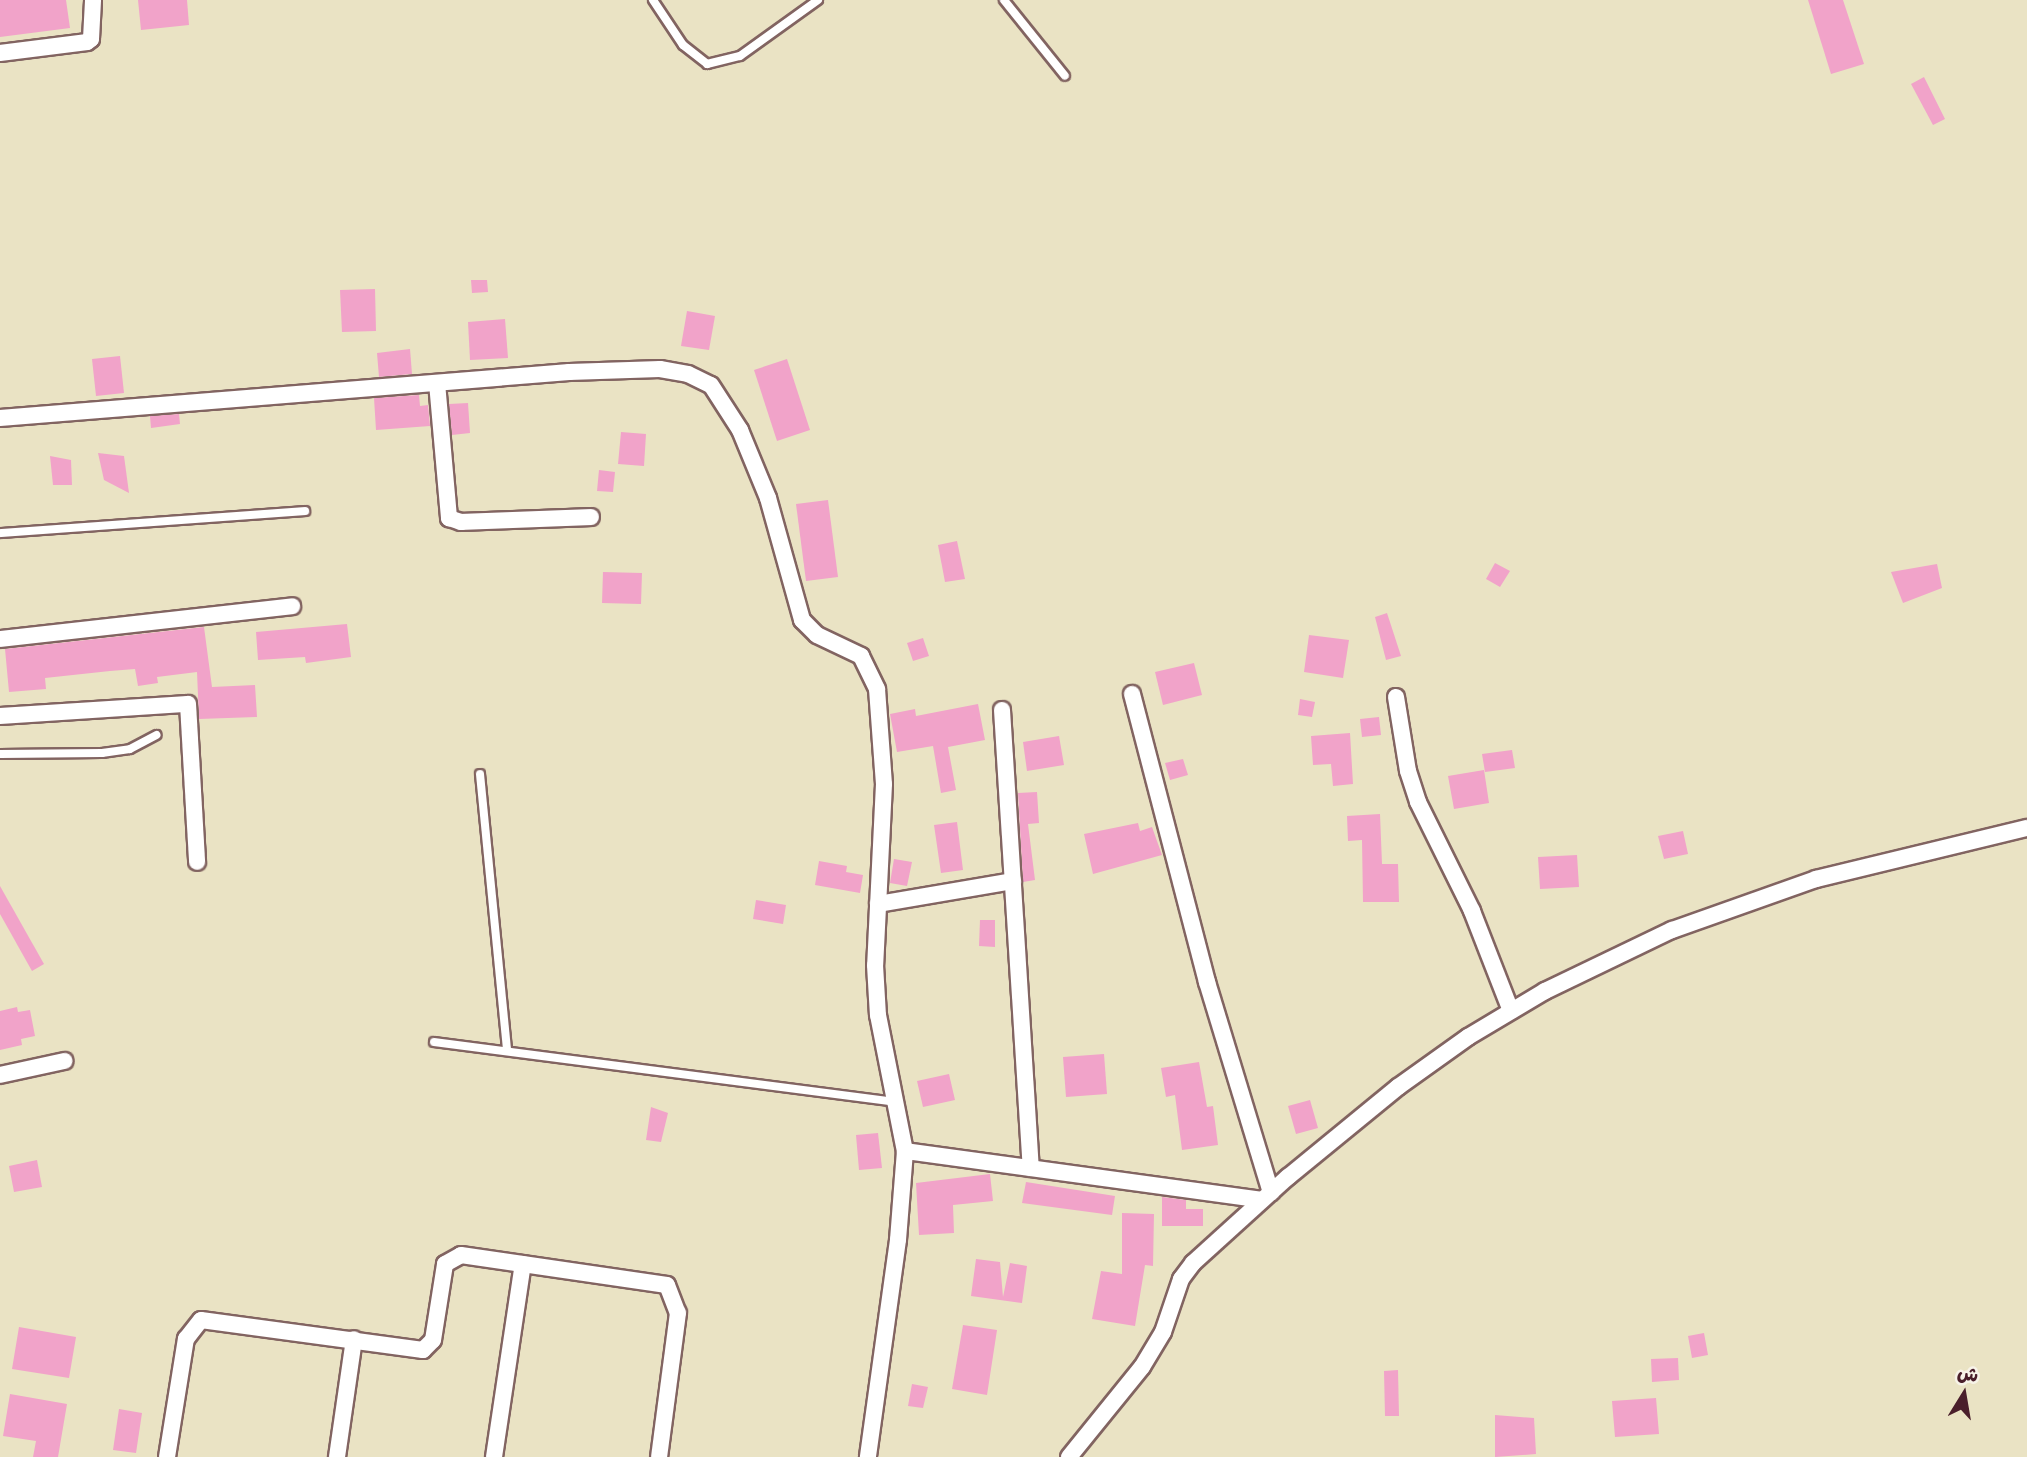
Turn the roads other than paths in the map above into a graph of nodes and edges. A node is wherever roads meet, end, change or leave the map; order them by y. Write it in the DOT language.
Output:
graph roads {
  1 [pos="93,0"];
  2 [pos="653,0"];
  3 [pos="818,0"];
  4 [pos="1004,0"];
  5 [pos="0,53"];
  6 [pos="1065,76"];
  7 [pos="437,383"];
  8 [pos="0,418"];
  9 [pos="305,511"];
  10 [pos="591,517"];
  11 [pos="0,533"];
  12 [pos="292,606"];
  13 [pos="0,639"];
  14 [pos="1132,694"];
  15 [pos="1396,698"];
  16 [pos="1002,710"];
  17 [pos="0,716"];
  18 [pos="156,735"];
  19 [pos="0,754"];
  20 [pos="480,774"];
  21 [pos="2027,828"];
  22 [pos="197,862"];
  23 [pos="1013,881"];
  24 [pos="878,904"];
  25 [pos="1511,1011"];
  26 [pos="434,1042"];
  27 [pos="507,1051"];
  28 [pos="64,1061"];
  29 [pos="0,1074"];
  30 [pos="895,1102"];
  31 [pos="905,1151"];
  32 [pos="1031,1167"];
  33 [pos="1266,1196"];
  34 [pos="523,1264"];
  35 [pos="354,1339"];
  36 [pos="167,1457"];
  37 [pos="337,1457"];
  38 [pos="494,1457"];
  39 [pos="659,1457"];
  40 [pos="868,1457"];
  41 [pos="1069,1457"];
  1 -- 5 [label="street"];
  2 -- 3 [label="lane"];
  4 -- 6 [label="lane"];
  7 -- 8 [label="street"];
  7 -- 10 [label="street"];
  7 -- 24 [label="street"];
  9 -- 11 [label="lane"];
  12 -- 13 [label="street"];
  14 -- 33 [label="street"];
  15 -- 25 [label="street"];
  16 -- 23 [label="street"];
  17 -- 22 [label="street"];
  18 -- 19 [label="lane"];
  20 -- 27 [label="lane"];
  21 -- 25 [label="street"];
  23 -- 24 [label="street"];
  23 -- 32 [label="street"];
  24 -- 30 [label="street"];
  25 -- 33 [label="street"];
  26 -- 27 [label="lane"];
  27 -- 30 [label="lane"];
  28 -- 29 [label="street"];
  30 -- 31 [label="street"];
  31 -- 32 [label="street"];
  31 -- 40 [label="street"];
  32 -- 33 [label="street"];
  33 -- 41 [label="street"];
  34 -- 35 [label="street"];
  34 -- 38 [label="street"];
  34 -- 39 [label="street"];
  35 -- 36 [label="street"];
  35 -- 37 [label="street"];
}
